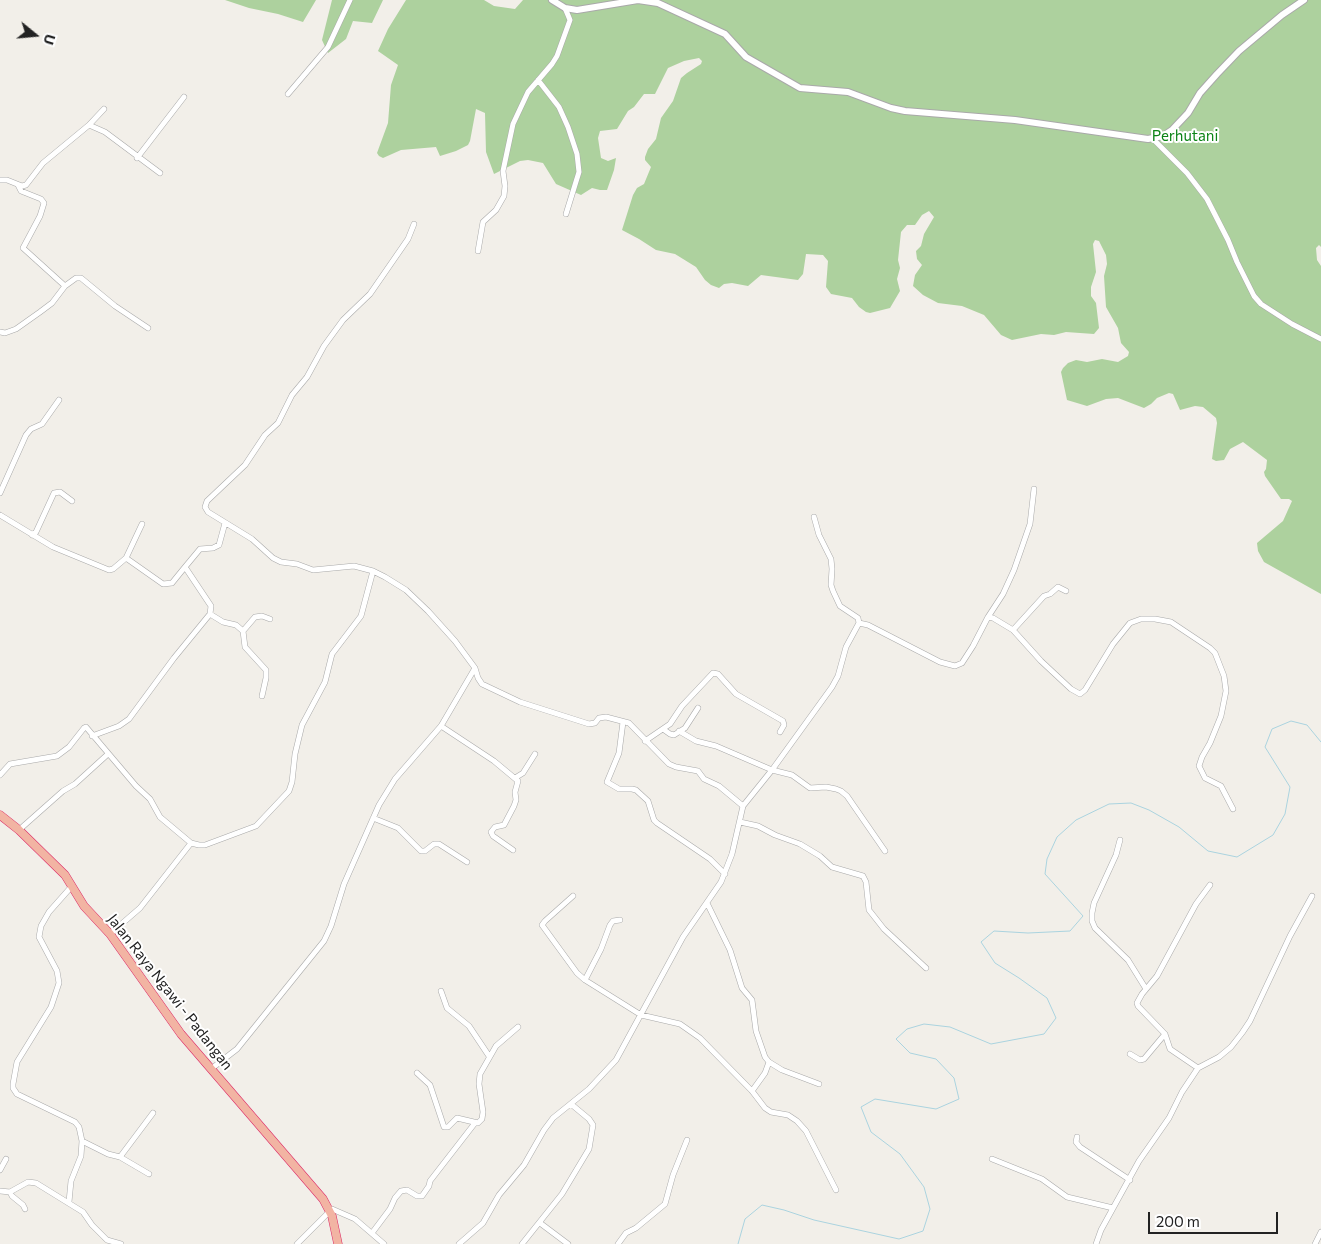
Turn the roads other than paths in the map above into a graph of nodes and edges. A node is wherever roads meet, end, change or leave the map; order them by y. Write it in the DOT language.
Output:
graph roads {
  1 [pos="350,0"];
  2 [pos="552,0"];
  3 [pos="1304,0"];
  4 [pos="565,8"];
  5 [pos="538,80"];
  6 [pos="288,94"];
  7 [pos="184,97"];
  8 [pos="104,109"];
  9 [pos="89,125"];
  10 [pos="1153,139"];
  11 [pos="137,158"];
  12 [pos="160,173"];
  13 [pos="0,180"];
  14 [pos="18,185"];
  15 [pos="566,214"];
  16 [pos="414,224"];
  17 [pos="478,251"];
  18 [pos="65,286"];
  19 [pos="148,328"];
  20 [pos="0,332"];
  21 [pos="1321,339"];
  22 [pos="59,400"];
  23 [pos="1034,489"];
  24 [pos="0,493"];
  25 [pos="72,501"];
  26 [pos="0,515"];
  27 [pos="814,516"];
  28 [pos="225,523"];
  29 [pos="142,524"];
  30 [pos="32,535"];
  31 [pos="126,558"];
  32 [pos="185,567"];
  33 [pos="373,571"];
  34 [pos="1066,592"];
  35 [pos="210,614"];
  36 [pos="988,617"];
  37 [pos="270,619"];
  38 [pos="860,623"];
  39 [pos="1013,630"];
  40 [pos="243,631"];
  41 [pos="475,668"];
  42 [pos="262,696"];
  43 [pos="698,708"];
  44 [pos="623,722"];
  45 [pos="441,726"];
  46 [pos="663,729"];
  47 [pos="679,731"];
  48 [pos="780,732"];
  49 [pos="92,736"];
  50 [pos="645,741"];
  51 [pos="108,754"];
  52 [pos="534,754"];
  53 [pos="772,770"];
  54 [pos="0,775"];
  55 [pos="515,778"];
  56 [pos="743,806"];
  57 [pos="1233,809"];
  58 [pos="0,815"];
  59 [pos="373,818"];
  60 [pos="740,822"];
  61 [pos="19,830"];
  62 [pos="1120,840"];
  63 [pos="191,843"];
  64 [pos="513,850"];
  65 [pos="885,851"];
  66 [pos="467,862"];
  67 [pos="725,874"];
  68 [pos="1210,885"];
  69 [pos="72,886"];
  70 [pos="573,896"];
  71 [pos="1312,896"];
  72 [pos="708,902"];
  73 [pos="620,920"];
  74 [pos="110,934"];
  75 [pos="926,968"];
  76 [pos="585,980"];
  77 [pos="1146,989"];
  78 [pos="441,990"];
  79 [pos="641,1015"];
  80 [pos="518,1027"];
  81 [pos="1165,1034"];
  82 [pos="1130,1054"];
  83 [pos="489,1056"];
  84 [pos="769,1062"];
  85 [pos="1198,1068"];
  86 [pos="211,1069"];
  87 [pos="417,1073"];
  88 [pos="819,1084"];
  89 [pos="752,1091"];
  90 [pos="571,1104"];
  91 [pos="152,1113"];
  92 [pos="475,1123"];
  93 [pos="1077,1138"];
  94 [pos="687,1140"];
  95 [pos="82,1141"];
  96 [pos="120,1157"];
  97 [pos="6,1159"];
  98 [pos="992,1159"];
  99 [pos="0,1170"];
  100 [pos="149,1174"];
  101 [pos="1130,1180"];
  102 [pos="836,1190"];
  103 [pos="0,1191"];
  104 [pos="10,1192"];
  105 [pos="68,1202"];
  106 [pos="1113,1208"];
  107 [pos="25,1210"];
  108 [pos="330,1210"];
  109 [pos="540,1223"];
  110 [pos="1321,1232"];
  111 [pos="372,1233"];
  112 [pos="121,1244"];
  113 [pos="298,1244"];
  114 [pos="338,1244"];
  115 [pos="384,1244"];
  116 [pos="459,1244"];
  117 [pos="522,1244"];
  118 [pos="568,1244"];
  119 [pos="618,1244"];
  120 [pos="1096,1244"];
  121 [pos="1315,1244"];
  1 -- 6 [label="street"];
  2 -- 4 [label="street"];
  3 -- 10 [label="street"];
  4 -- 5 [label="street"];
  4 -- 10 [label="street"];
  5 -- 15 [label="street"];
  5 -- 17 [label="street"];
  7 -- 11 [label="street"];
  8 -- 9 [label="street"];
  9 -- 11 [label="street"];
  9 -- 14 [label="street"];
  10 -- 21 [label="street"];
  11 -- 12 [label="street"];
  13 -- 14 [label="street"];
  14 -- 18 [label="street"];
  16 -- 28 [label="street"];
  18 -- 19 [label="street"];
  18 -- 20 [label="street"];
  22 -- 24 [label="street"];
  23 -- 36 [label="street"];
  25 -- 30 [label="street"];
  26 -- 30 [label="street"];
  27 -- 38 [label="street"];
  28 -- 32 [label="street"];
  28 -- 33 [label="street"];
  29 -- 31 [label="street"];
  30 -- 31 [label="street"];
  31 -- 32 [label="street"];
  32 -- 35 [label="street"];
  33 -- 41 [label="street"];
  33 -- 63 [label="street"];
  34 -- 39 [label="street"];
  35 -- 40 [label="street"];
  35 -- 49 [label="street"];
  36 -- 38 [label="street"];
  36 -- 39 [label="street"];
  37 -- 40 [label="street"];
  38 -- 53 [label="street"];
  39 -- 57 [label="street"];
  40 -- 42 [label="street"];
  41 -- 44 [label="street"];
  41 -- 45 [label="street"];
  43 -- 47 [label="street"];
  44 -- 50 [label="street"];
  44 -- 67 [label="street"];
  45 -- 55 [label="street"];
  45 -- 59 [label="street"];
  46 -- 47 [label="street"];
  46 -- 48 [label="street"];
  46 -- 50 [label="street"];
  47 -- 53 [label="street"];
  49 -- 51 [label="street"];
  49 -- 54 [label="street"];
  50 -- 56 [label="street"];
  51 -- 61 [label="street"];
  51 -- 63 [label="street"];
  52 -- 55 [label="street"];
  53 -- 56 [label="street"];
  53 -- 65 [label="street"];
  55 -- 64 [label="street"];
  56 -- 60 [label="street"];
  58 -- 61 [label="highway, Jalan Raya Ngawi - Padangan"];
  59 -- 66 [label="street"];
  59 -- 86 [label="street"];
  60 -- 67 [label="street"];
  60 -- 75 [label="street"];
  61 -- 69 [label="highway, Jalan Raya Ngawi - Padangan"];
  62 -- 77 [label="street"];
  63 -- 74 [label="street"];
  67 -- 72 [label="street"];
  68 -- 77 [label="street"];
  69 -- 74 [label="highway, Jalan Raya Ngawi - Padangan"];
  69 -- 95 [label="street"];
  70 -- 76 [label="street"];
  71 -- 85 [label="street"];
  72 -- 79 [label="street"];
  72 -- 84 [label="street"];
  73 -- 76 [label="street"];
  74 -- 86 [label="highway, Jalan Raya Ngawi - Padangan"];
  76 -- 79 [label="street"];
  77 -- 81 [label="street"];
  78 -- 83 [label="street"];
  79 -- 89 [label="street"];
  79 -- 90 [label="street"];
  80 -- 83 [label="street"];
  81 -- 82 [label="street"];
  81 -- 85 [label="street"];
  83 -- 92 [label="street"];
  84 -- 88 [label="street"];
  84 -- 89 [label="street"];
  85 -- 101 [label="street"];
  86 -- 108 [label="highway, Jalan Raya Ngawi - Padangan"];
  87 -- 92 [label="street"];
  89 -- 102 [label="street"];
  90 -- 109 [label="street"];
  90 -- 116 [label="street"];
  91 -- 96 [label="street"];
  92 -- 111 [label="street"];
  93 -- 101 [label="street"];
  94 -- 119 [label="street"];
  95 -- 96 [label="street"];
  95 -- 105 [label="street"];
  96 -- 100 [label="street"];
  97 -- 99 [label="street"];
  98 -- 106 [label="street"];
  101 -- 106 [label="street"];
  103 -- 104 [label="street"];
  104 -- 105 [label="street"];
  104 -- 107 [label="street"];
  105 -- 112 [label="street"];
  106 -- 120 [label="street"];
  108 -- 111 [label="street"];
  108 -- 113 [label="street"];
  108 -- 114 [label="highway, Jalan Raya Ngawi - Padangan"];
  109 -- 117 [label="street"];
  109 -- 118 [label="street"];
  110 -- 121 [label="street"];
  111 -- 115 [label="street"];
}
